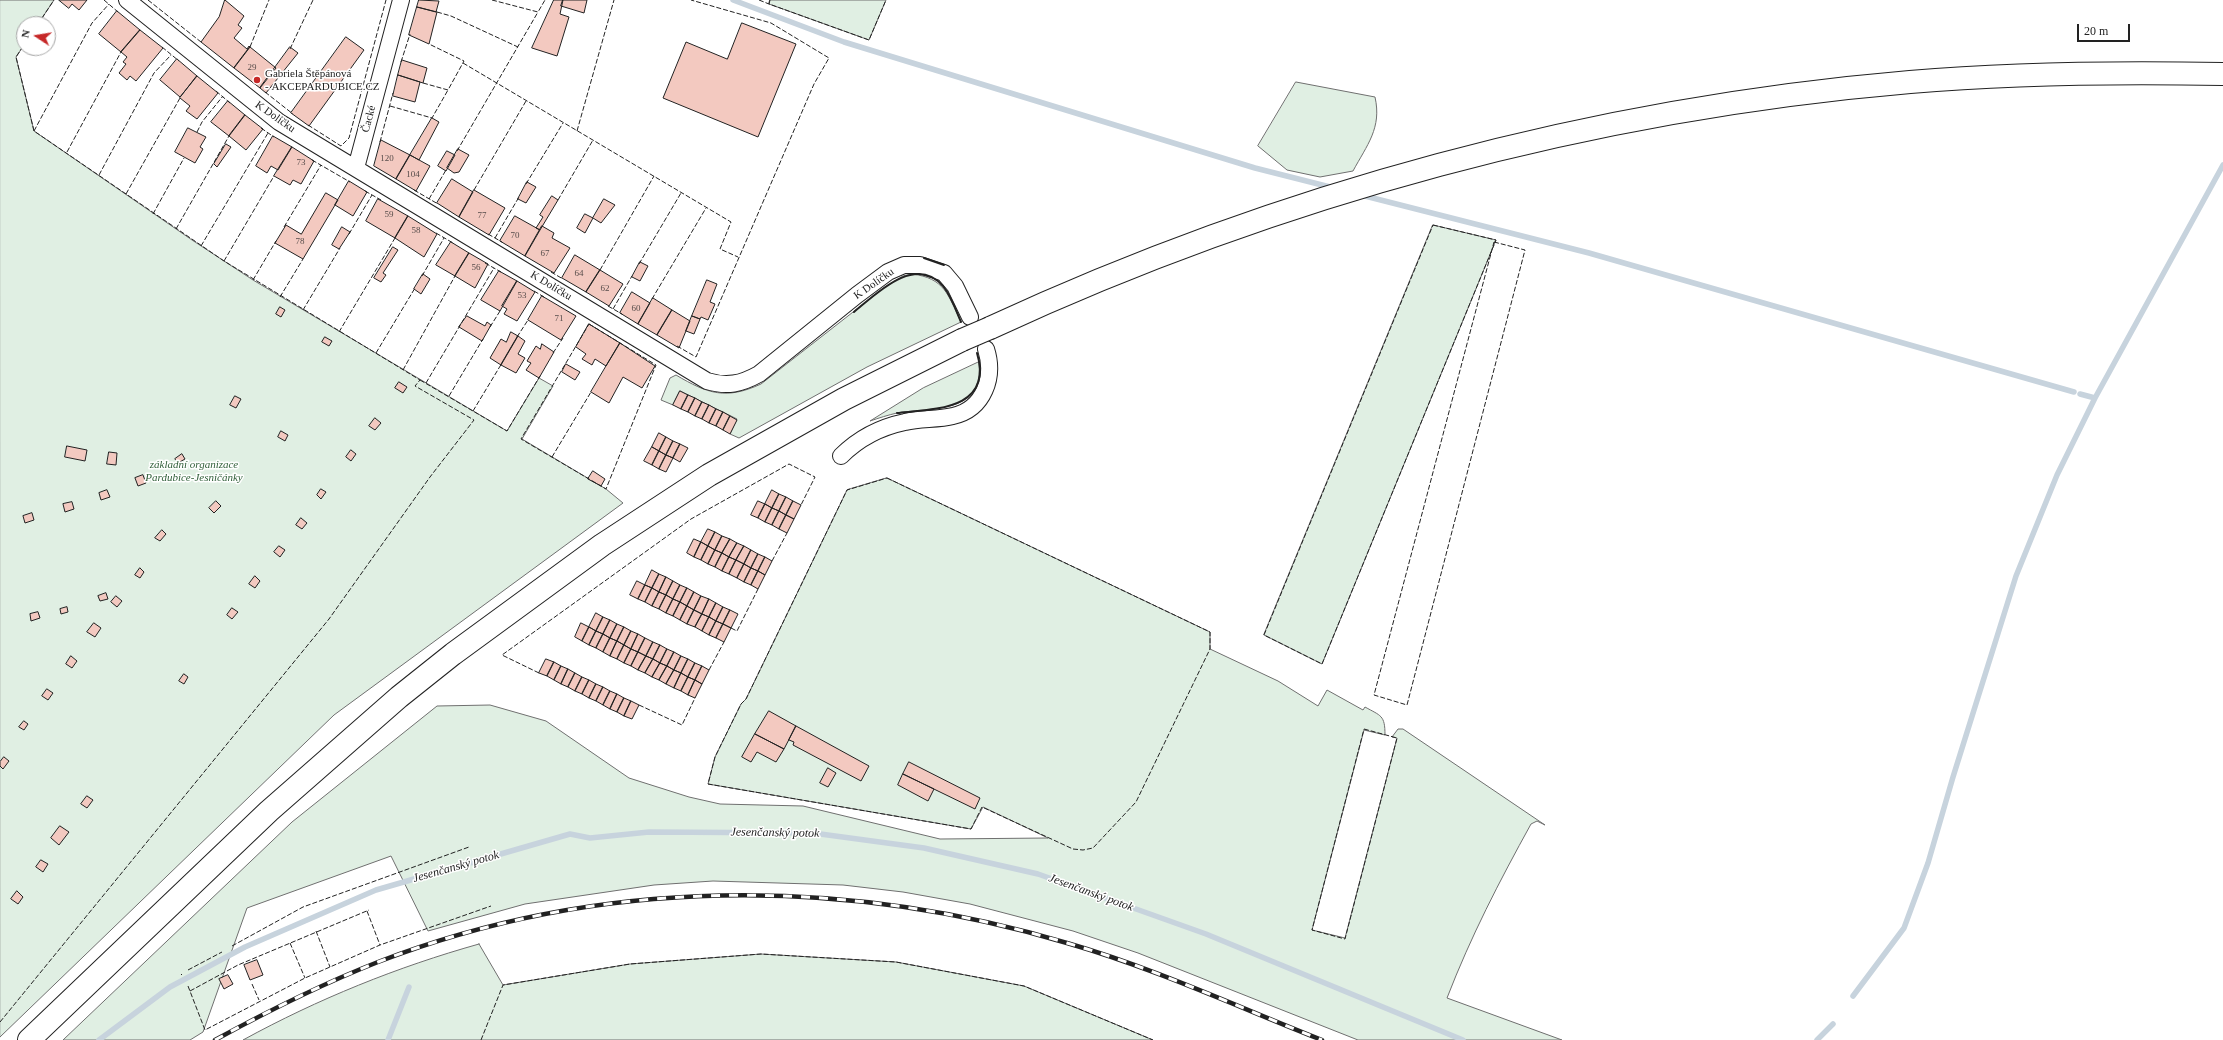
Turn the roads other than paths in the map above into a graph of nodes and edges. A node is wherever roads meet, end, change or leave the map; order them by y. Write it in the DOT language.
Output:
graph roads {
  1 [pos="127,0"];
  2 [pos="401,0"];
  3 [pos="2223,74"];
  4 [pos="356,168"];
  5 [pos="970,317"];
  6 [pos="986,349"];
  7 [pos="841,456"];
  8 [pos="28,1040"];
  1 -- 4 [label="street, K Dolíčku"];
  2 -- 4 [label="street, Čacké"];
  3 -- 8 [label="main road, bridge"];
  4 -- 5 [label="street, K Dolíčku"];
  6 -- 7 [label="street"];
}
